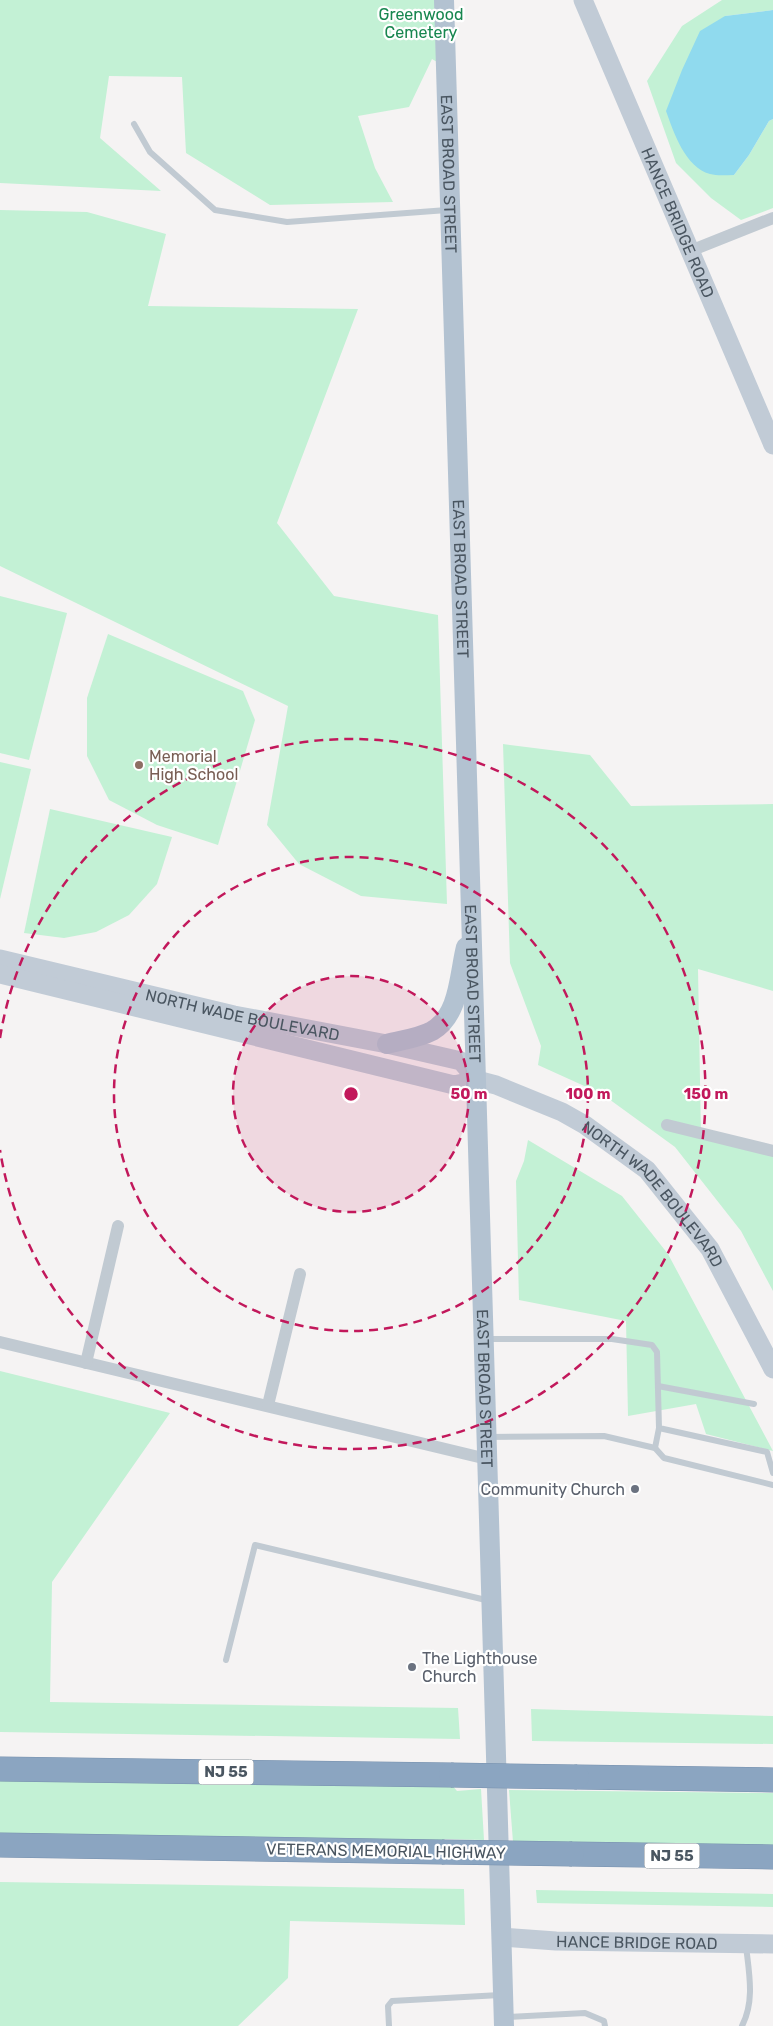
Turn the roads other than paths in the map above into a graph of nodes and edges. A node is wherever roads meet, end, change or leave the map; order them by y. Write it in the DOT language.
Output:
graph roads {
  1 [pos="444,0"];
  2 [pos="583,0"];
  3 [pos="134,124"];
  4 [pos="451,209"];
  5 [pos="773,218"];
  6 [pos="690,251"];
  7 [pos="773,446"];
  8 [pos="472,921"];
  9 [pos="0,959"];
  10 [pos="0,974"];
  11 [pos="387,1044"];
  12 [pos="477,1080"];
  13 [pos="667,1125"];
  14 [pos="773,1150"];
  15 [pos="118,1226"];
  16 [pos="300,1274"];
  17 [pos="484,1338"];
  18 [pos="0,1342"];
  19 [pos="86,1363"];
  20 [pos="773,1369"];
  21 [pos="658,1386"];
  22 [pos="754,1404"];
  23 [pos="268,1405"];
  24 [pos="660,1428"];
  25 [pos="487,1437"];
  26 [pos="654,1448"];
  27 [pos="487,1459"];
  28 [pos="773,1473"];
  29 [pos="773,1485"];
  30 [pos="491,1601"];
  31 [pos="226,1660"];
  32 [pos="0,1769"];
  33 [pos="773,1780"];
  34 [pos="0,1845"];
  35 [pos="773,1857"];
  36 [pos="502,1937"];
  37 [pos="746,1944"];
  38 [pos="773,1944"];
  39 [pos="504,1995"];
  40 [pos="504,2022"];
  41 [pos="389,2026"];
  42 [pos="605,2026"];
  43 [pos="742,2026"];
  1 -- 4 [label="main road, EAST BROAD STREET"];
  2 -- 6 [label="main road, HANCE BRIDGE ROAD"];
  3 -- 4 [label="lane"];
  4 -- 8 [label="main road, EAST BROAD STREET"];
  5 -- 6 [label="street"];
  6 -- 7 [label="main road, HANCE BRIDGE ROAD"];
  8 -- 11 [label="main road"];
  8 -- 12 [label="main road, EAST BROAD STREET"];
  9 -- 11 [label="main road, NORTH WADE BOULEVARD"];
  10 -- 12 [label="main road, NORTH WADE BOULEVARD"];
  11 -- 12 [label="main road, NORTH WADE BOULEVARD"];
  12 -- 17 [label="main road, EAST BROAD STREET"];
  12 -- 20 [label="main road, NORTH WADE BOULEVARD"];
  13 -- 14 [label="street"];
  15 -- 19 [label="street"];
  16 -- 23 [label="street"];
  17 -- 21 [label="lane"];
  17 -- 25 [label="main road, EAST BROAD STREET"];
  18 -- 19 [label="street"];
  19 -- 23 [label="street"];
  21 -- 22 [label="lane"];
  21 -- 24 [label="lane"];
  23 -- 27 [label="street"];
  24 -- 26 [label="lane"];
  24 -- 28 [label="lane"];
  25 -- 26 [label="lane"];
  25 -- 27 [label="main road, EAST BROAD STREET"];
  26 -- 29 [label="lane"];
  27 -- 30 [label="main road, EAST BROAD STREET"];
  30 -- 31 [label="lane"];
  30 -- 36 [label="main road, EAST BROAD STREET"];
  32 -- 33 [label="highway, NJ 55, bridge"];
  34 -- 35 [label="highway, VETERANS MEMORIAL HIGHWAY / NJ 55, bridge"];
  36 -- 37 [label="main road, HANCE BRIDGE ROAD"];
  36 -- 39 [label="main road, EAST BROAD STREET"];
  37 -- 38 [label="main road, HANCE BRIDGE ROAD"];
  37 -- 43 [label="lane"];
  39 -- 40 [label="main road, EAST BROAD STREET"];
  39 -- 41 [label="lane"];
  40 -- 42 [label="lane"];
}
